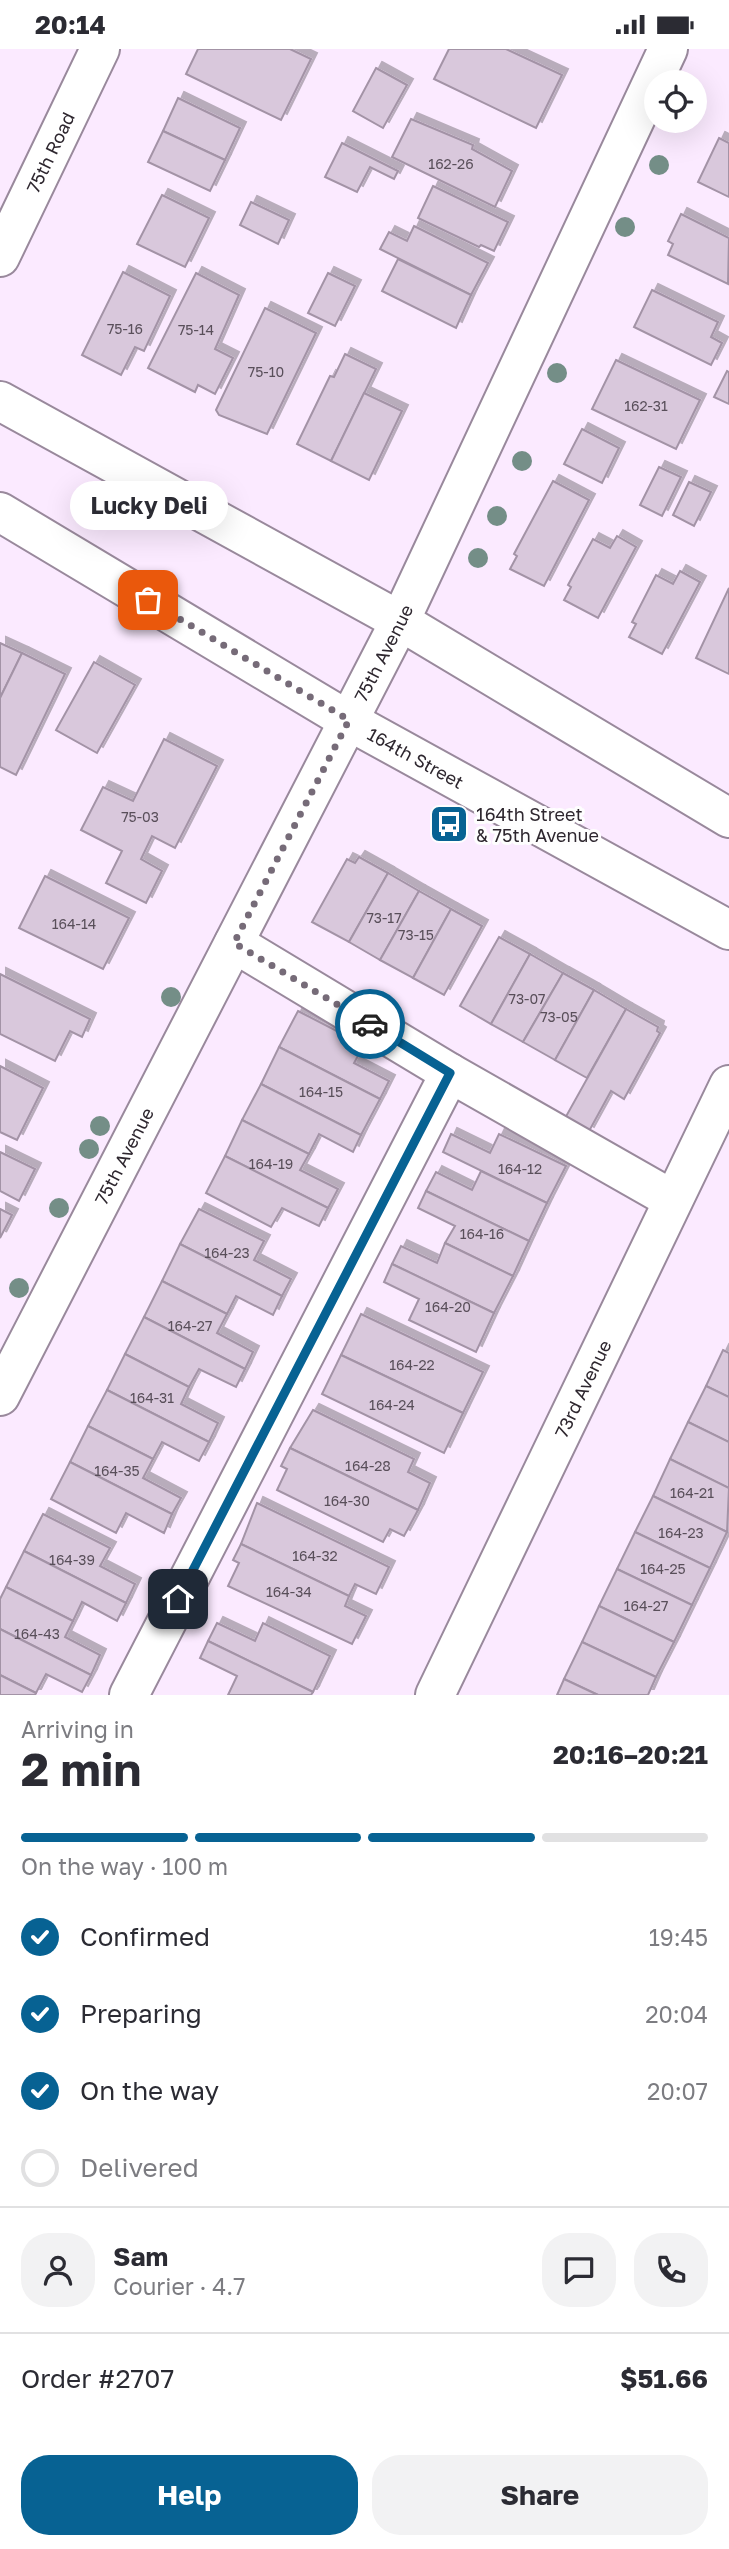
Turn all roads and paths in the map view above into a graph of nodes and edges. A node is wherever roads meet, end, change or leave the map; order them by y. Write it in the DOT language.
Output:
graph roads {
  1 [pos="100,49"];
  2 [pos="668,49"];
  3 [pos="0,257"];
  4 [pos="0,401"];
  5 [pos="0,512"];
  6 [pos="400,621"];
  7 [pos="349,720"];
  8 [pos="729,818"];
  9 [pos="729,930"];
  10 [pos="234,943"];
  11 [pos="450,1073"];
  12 [pos="729,1085"];
  13 [pos="673,1200"];
  14 [pos="0,1396"];
  15 [pos="129,1695"];
  16 [pos="435,1695"];
  1 -- 3 [label="street, 75th Road"];
  2 -- 6 [label="street, 75th Avenue"];
  4 -- 6 [label="street"];
  5 -- 7 [label="street, 164th Street"];
  6 -- 7 [label="street, 75th Avenue"];
  6 -- 8 [label="street"];
  7 -- 9 [label="street, 164th Street"];
  7 -- 10 [label="street, 75th Avenue"];
  10 -- 11 [label="street"];
  10 -- 14 [label="street, 75th Avenue"];
  11 -- 13 [label="street"];
  11 -- 15 [label="street"];
  12 -- 13 [label="street, 73rd Avenue"];
  13 -- 16 [label="street, 73rd Avenue"];
}
